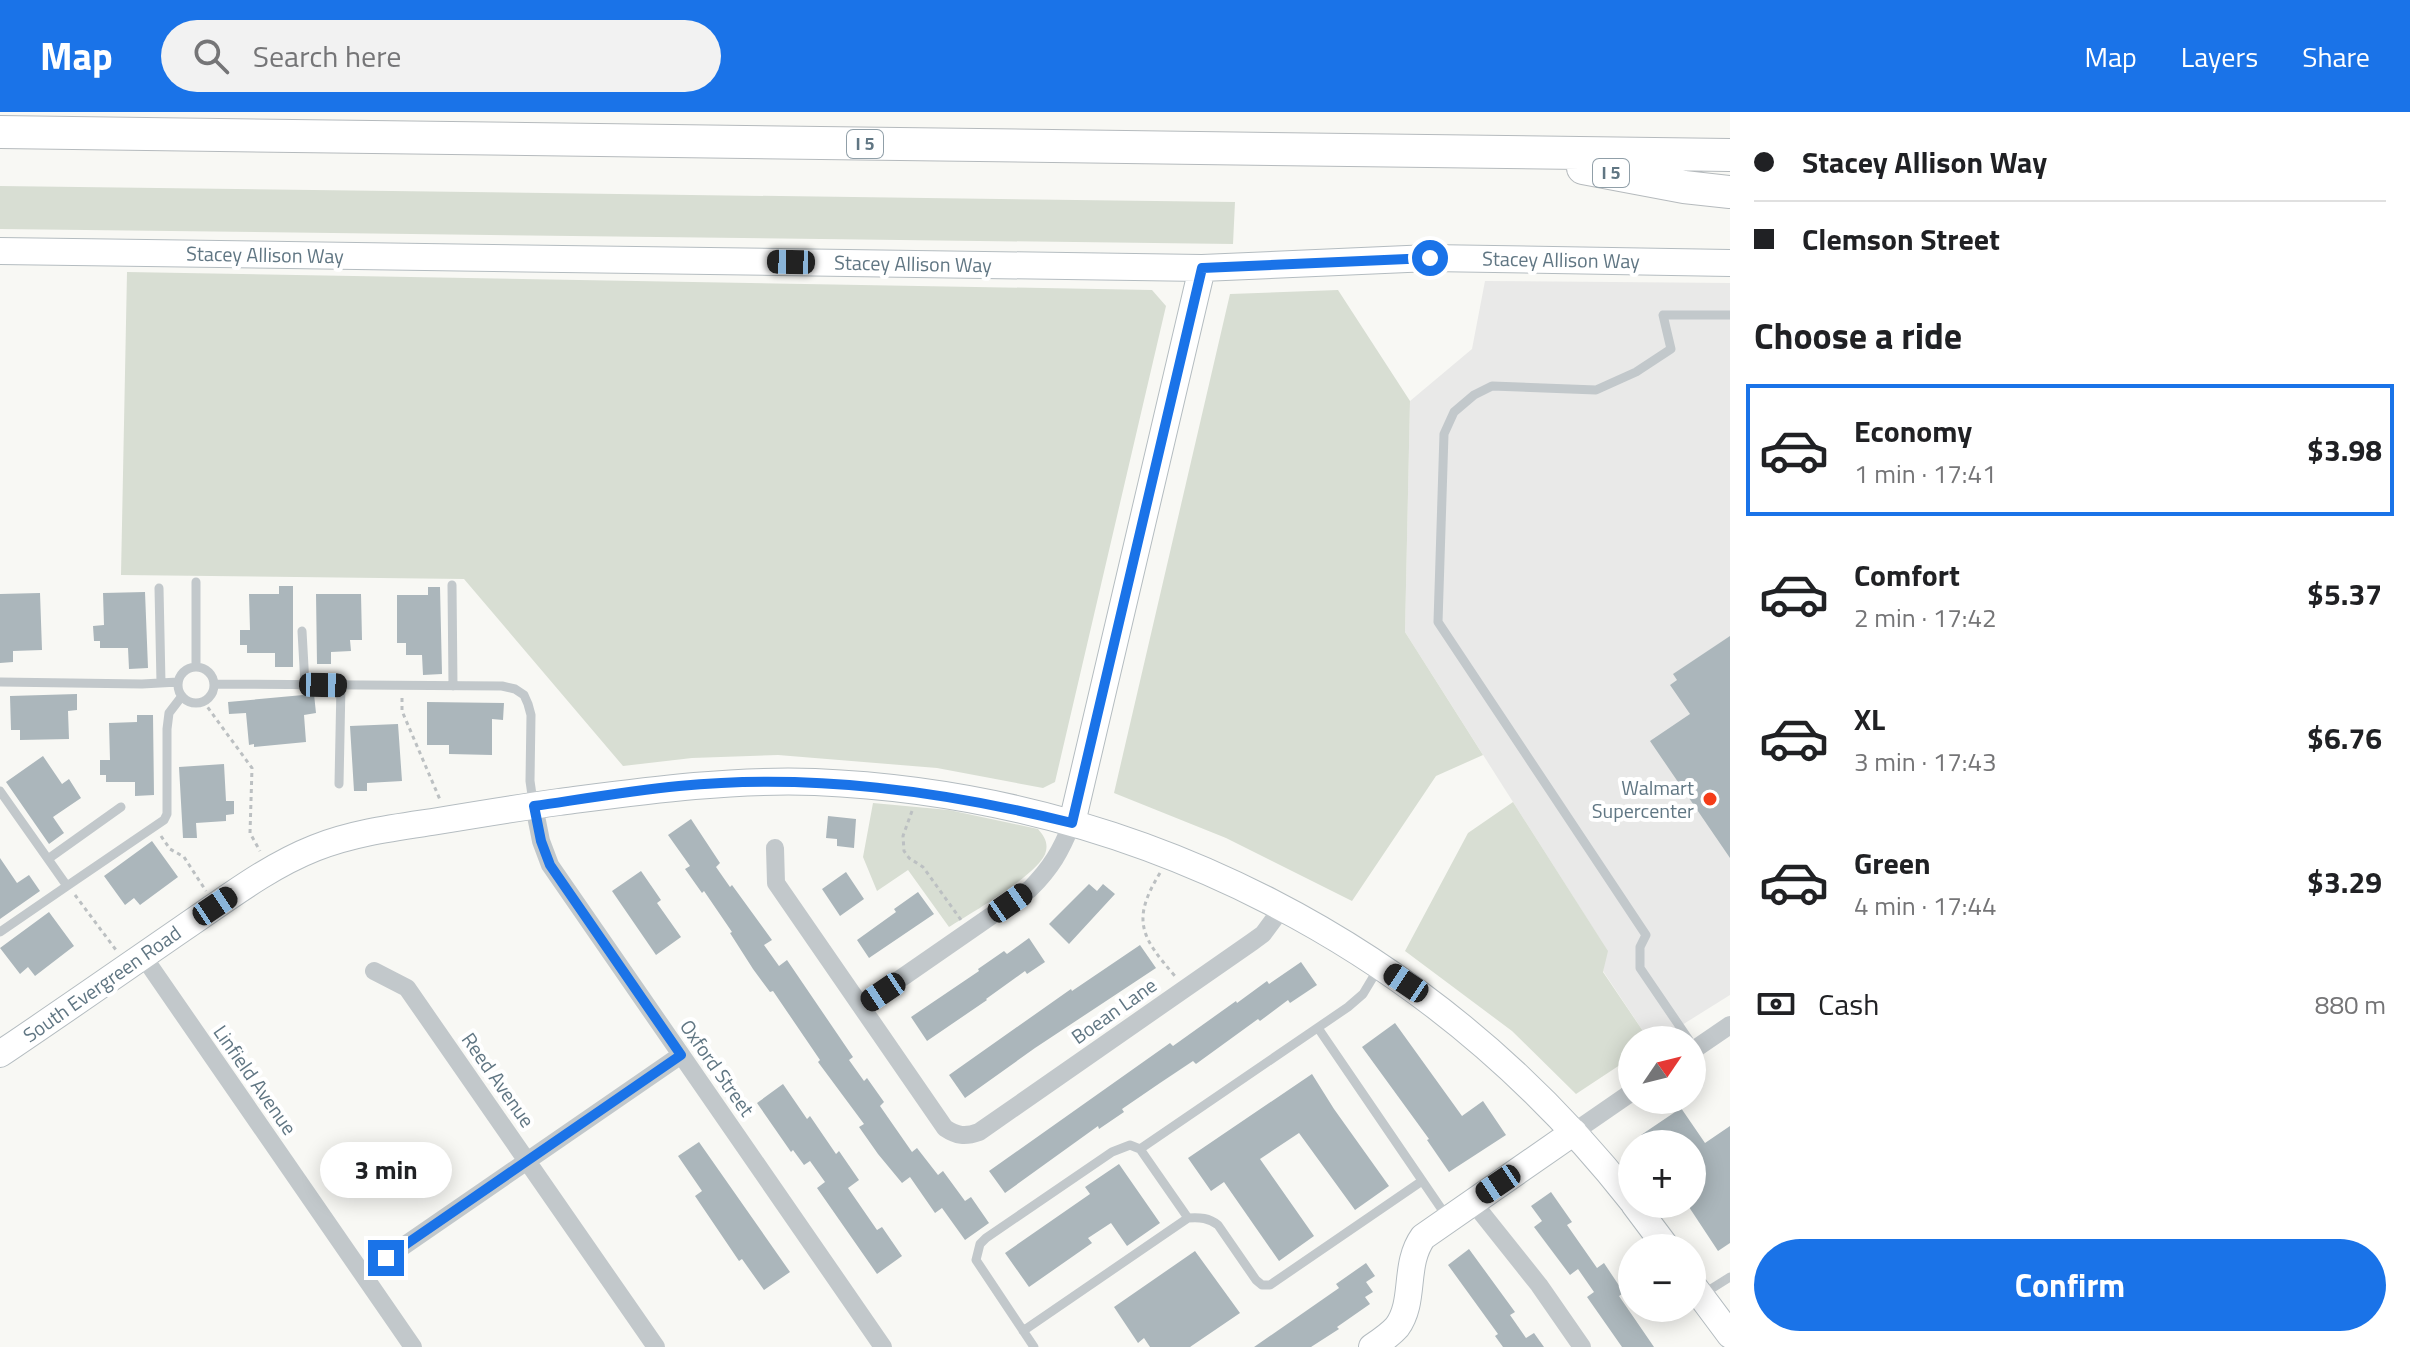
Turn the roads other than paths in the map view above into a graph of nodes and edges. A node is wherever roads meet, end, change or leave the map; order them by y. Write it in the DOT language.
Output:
graph roads {
  1 [pos="0,132"];
  2 [pos="1493,151"];
  3 [pos="1730,155"];
  4 [pos="1730,192"];
  5 [pos="0,251"];
  6 [pos="1730,263"];
  7 [pos="1202,268"];
  8 [pos="1730,315"];
  9 [pos="196,582"];
  10 [pos="452,585"];
  11 [pos="159,588"];
  12 [pos="302,631"];
  13 [pos="196,666"];
  14 [pos="0,682"];
  15 [pos="178,682"];
  16 [pos="161,683"];
  17 [pos="214,684"];
  18 [pos="305,685"];
  19 [pos="341,685"];
  20 [pos="453,686"];
  21 [pos="182,696"];
  22 [pos="339,784"];
  23 [pos="0,791"];
  24 [pos="534,806"];
  25 [pos="121,807"];
  26 [pos="1072,823"];
  27 [pos="775,848"];
  28 [pos="48,859"];
  29 [pos="67,886"];
  30 [pos="1283,907"];
  31 [pos="0,932"];
  32 [pos="135,961"];
  33 [pos="1380,966"];
  34 [pos="374,971"];
  35 [pos="861,1006"];
  36 [pos="1730,1025"];
  37 [pos="1679,1026"];
  38 [pos="1318,1028"];
  39 [pos="1706,1038"];
  40 [pos="2,1048"];
  41 [pos="681,1055"];
  42 [pos="1618,1102"];
  43 [pos="1574,1132"];
  44 [pos="1140,1149"];
  45 [pos="527,1161"];
  46 [pos="1422,1181"];
  47 [pos="1618,1185"];
  48 [pos="1472,1201"];
  49 [pos="1188,1218"];
  50 [pos="1447,1218"];
  51 [pos="1644,1218"];
  52 [pos="1656,1234"];
  53 [pos="363,1274"];
  54 [pos="1730,1277"];
  55 [pos="1706,1286"];
  56 [pos="1706,1303"];
  57 [pos="1023,1331"];
  58 [pos="1730,1335"];
  59 [pos="413,1347"];
  60 [pos="656,1347"];
  61 [pos="883,1347"];
  62 [pos="1034,1347"];
  63 [pos="1372,1347"];
  64 [pos="1582,1347"];
  1 -- 2 [label="highway, I 5"];
  2 -- 3 [label="highway, I 5"];
  2 -- 4 [label="highway, I 5"];
  5 -- 7 [label="street, Stacey Allison Way"];
  6 -- 7 [label="street, Stacey Allison Way"];
  7 -- 26 [label="street"];
  8 -- 37 [label="lane"];
  9 -- 13 [label="lane"];
  10 -- 20 [label="lane"];
  11 -- 16 [label="lane"];
  12 -- 18 [label="lane"];
  13 -- 15 [label="lane"];
  13 -- 17 [label="lane"];
  14 -- 16 [label="lane"];
  15 -- 16 [label="lane"];
  15 -- 21 [label="lane"];
  17 -- 18 [label="lane"];
  17 -- 21 [label="lane"];
  18 -- 19 [label="lane"];
  19 -- 20 [label="lane"];
  19 -- 22 [label="lane"];
  20 -- 24 [label="lane"];
  21 -- 29 [label="lane"];
  23 -- 28 [label="lane"];
  24 -- 26 [label="street, South Evergreen Road"];
  24 -- 32 [label="street, South Evergreen Road"];
  24 -- 41 [label="street, Oxford Street"];
  25 -- 28 [label="lane"];
  26 -- 30 [label="street, South Evergreen Road"];
  26 -- 35 [label="street"];
  27 -- 35 [label="street"];
  28 -- 29 [label="lane"];
  29 -- 31 [label="lane"];
  30 -- 33 [label="street, South Evergreen Road"];
  30 -- 35 [label="street, Boean Lane"];
  32 -- 40 [label="street, South Evergreen Road"];
  32 -- 53 [label="street, Linfield Avenue"];
  33 -- 38 [label="lane"];
  33 -- 43 [label="street, South Evergreen Road"];
  34 -- 45 [label="street, Reed Avenue"];
  36 -- 39 [label="street"];
  38 -- 44 [label="lane"];
  38 -- 46 [label="lane"];
  41 -- 45 [label="street"];
  41 -- 61 [label="street, Oxford Street"];
  42 -- 43 [label="street"];
  43 -- 47 [label="street, South Evergreen Road"];
  43 -- 48 [label="street"];
  44 -- 49 [label="lane"];
  44 -- 57 [label="lane"];
  45 -- 53 [label="street"];
  45 -- 60 [label="street, Reed Avenue"];
  46 -- 49 [label="lane"];
  46 -- 50 [label="lane"];
  48 -- 50 [label="street"];
  48 -- 64 [label="street"];
  49 -- 57 [label="lane"];
  50 -- 63 [label="street"];
  51 -- 52 [label="street, South Evergreen Road"];
  53 -- 59 [label="street, Linfield Avenue"];
  54 -- 55 [label="lane"];
  56 -- 58 [label="street"];
  57 -- 62 [label="lane"];
}
